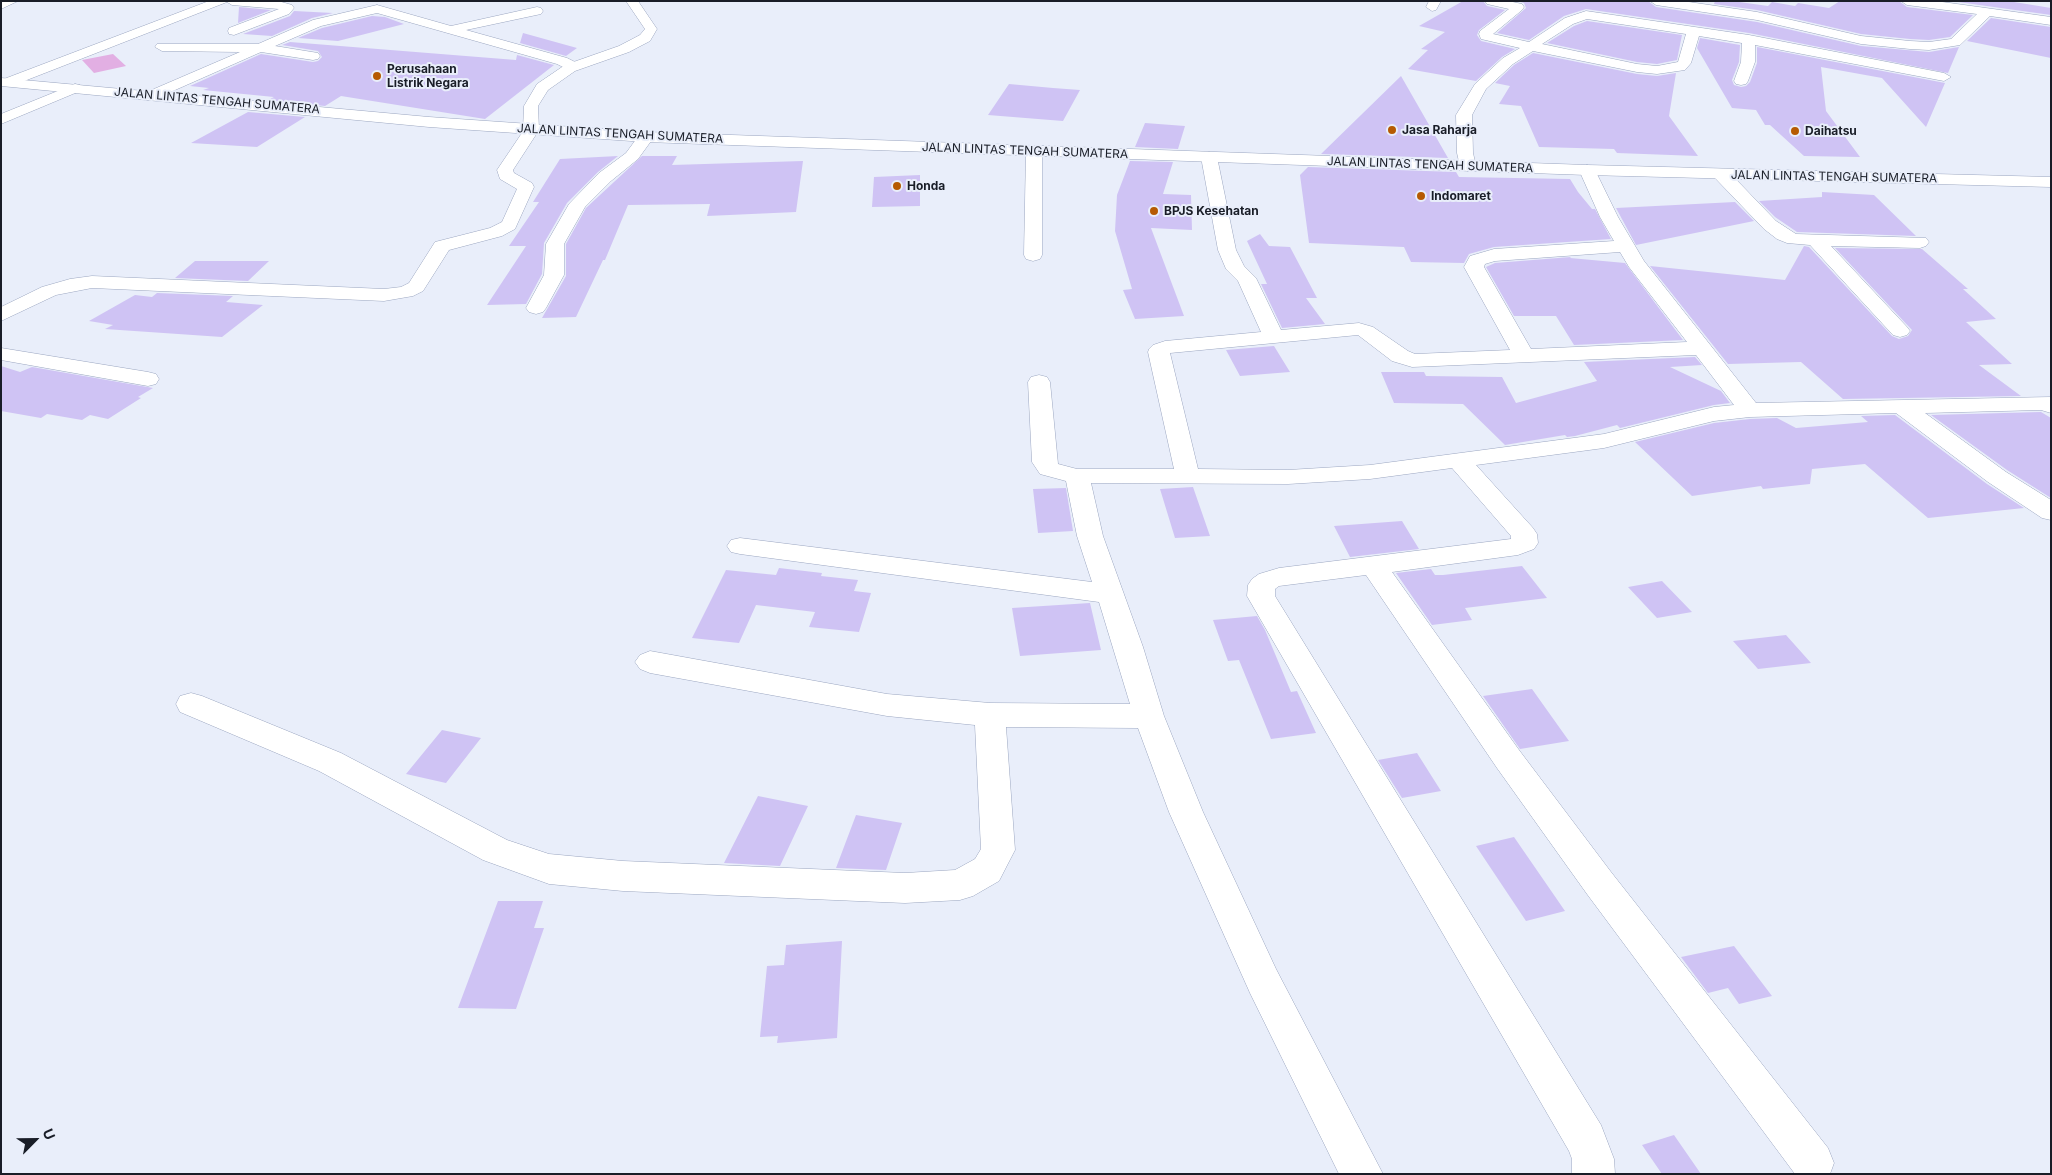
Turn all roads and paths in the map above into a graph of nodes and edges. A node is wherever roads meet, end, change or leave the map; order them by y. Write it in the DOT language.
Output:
graph roads {
  1 [pos="221,1"];
  2 [pos="232,1"];
  3 [pos="632,1"];
  4 [pos="1491,1"];
  5 [pos="1649,1"];
  6 [pos="1656,1"];
  7 [pos="1907,1"];
  8 [pos="402,3"];
  9 [pos="516,4"];
  10 [pos="378,9"];
  11 [pos="1986,14"];
  12 [pos="2051,21"];
  13 [pos="1637,22"];
  14 [pos="453,30"];
  15 [pos="234,31"];
  16 [pos="1694,31"];
  17 [pos="1748,40"];
  18 [pos="1530,46"];
  19 [pos="162,47"];
  20 [pos="259,48"];
  21 [pos="313,56"];
  22 [pos="570,68"];
  23 [pos="1944,77"];
  24 [pos="1741,81"];
  25 [pos="5,82"];
  26 [pos="76,88"];
  27 [pos="152,95"];
  28 [pos="1,120"];
  29 [pos="532,130"];
  30 [pos="646,137"];
  31 [pos="1034,151"];
  32 [pos="1209,157"];
  33 [pos="1468,166"];
  34 [pos="1588,170"];
  35 [pos="1721,174"];
  36 [pos="2051,182"];
  37 [pos="1815,240"];
  38 [pos="1920,242"];
  39 [pos="1626,246"];
  40 [pos="1033,255"];
  41 [pos="536,308"];
  42 [pos="1,315"];
  43 [pos="1900,331"];
  44 [pos="1274,337"];
  45 [pos="1701,348"];
  46 [pos="1,354"];
  47 [pos="1524,356"];
  48 [pos="148,379"];
  49 [pos="1039,382"];
  50 [pos="2049,404"];
  51 [pos="1901,406"];
  52 [pos="1750,410"];
  53 [pos="1459,461"];
  54 [pos="1077,476"];
  55 [pos="1188,477"];
  56 [pos="2051,512"];
  57 [pos="740,546"];
  58 [pos="1374,566"];
  59 [pos="1110,594"];
  60 [pos="650,662"];
  61 [pos="191,704"];
  62 [pos="990,715"];
  63 [pos="1149,716"];
  64 [pos="1813,1162"];
  65 [pos="1362,1174"];
  66 [pos="1594,1174"];
  1 -- 25 [label="main road"];
  2 -- 15 [label="main road"];
  3 -- 22 [label="main road"];
  4 -- 18 [label="main road"];
  5 -- 13 [label="main road"];
  6 -- 11 [label="main road"];
  7 -- 11 [label="main road"];
  8 -- 10 [label="main road"];
  9 -- 14 [label="main road"];
  10 -- 14 [label="main road"];
  10 -- 20 [label="main road"];
  11 -- 12 [label="main road"];
  13 -- 16 [label="main road"];
  13 -- 18 [label="main road"];
  14 -- 22 [label="main road"];
  16 -- 17 [label="main road"];
  16 -- 18 [label="main road"];
  17 -- 23 [label="main road"];
  17 -- 24 [label="main road"];
  18 -- 33 [label="main road"];
  19 -- 20 [label="main road"];
  20 -- 21 [label="main road"];
  20 -- 27 [label="main road"];
  22 -- 29 [label="main road"];
  25 -- 26 [label="main road, JALAN LINTAS TENGAH SUMATERA"];
  26 -- 27 [label="main road, JALAN LINTAS TENGAH SUMATERA"];
  26 -- 28 [label="main road"];
  27 -- 29 [label="main road, JALAN LINTAS TENGAH SUMATERA"];
  29 -- 30 [label="main road, JALAN LINTAS TENGAH SUMATERA"];
  29 -- 42 [label="main road"];
  30 -- 31 [label="main road, JALAN LINTAS TENGAH SUMATERA"];
  30 -- 41 [label="main road"];
  31 -- 32 [label="main road, JALAN LINTAS TENGAH SUMATERA"];
  31 -- 40 [label="main road"];
  32 -- 33 [label="main road, JALAN LINTAS TENGAH SUMATERA"];
  32 -- 44 [label="main road"];
  33 -- 34 [label="main road, JALAN LINTAS TENGAH SUMATERA"];
  34 -- 35 [label="main road, JALAN LINTAS TENGAH SUMATERA"];
  34 -- 39 [label="main road"];
  35 -- 36 [label="main road, JALAN LINTAS TENGAH SUMATERA"];
  35 -- 37 [label="main road"];
  37 -- 38 [label="main road"];
  37 -- 43 [label="main road"];
  39 -- 45 [label="main road"];
  39 -- 47 [label="main road"];
  44 -- 47 [label="main road"];
  44 -- 55 [label="main road"];
  45 -- 47 [label="main road"];
  45 -- 52 [label="main road"];
  46 -- 48 [label="main road"];
  49 -- 54 [label="main road"];
  50 -- 51 [label="main road"];
  51 -- 52 [label="main road"];
  51 -- 56 [label="main road"];
  52 -- 53 [label="main road"];
  53 -- 55 [label="main road"];
  53 -- 58 [label="main road"];
  54 -- 55 [label="main road"];
  54 -- 59 [label="main road"];
  57 -- 59 [label="main road"];
  58 -- 64 [label="main road"];
  58 -- 66 [label="main road"];
  59 -- 63 [label="main road"];
  60 -- 62 [label="main road"];
  61 -- 62 [label="main road"];
  62 -- 63 [label="main road"];
  63 -- 65 [label="main road"];
}
